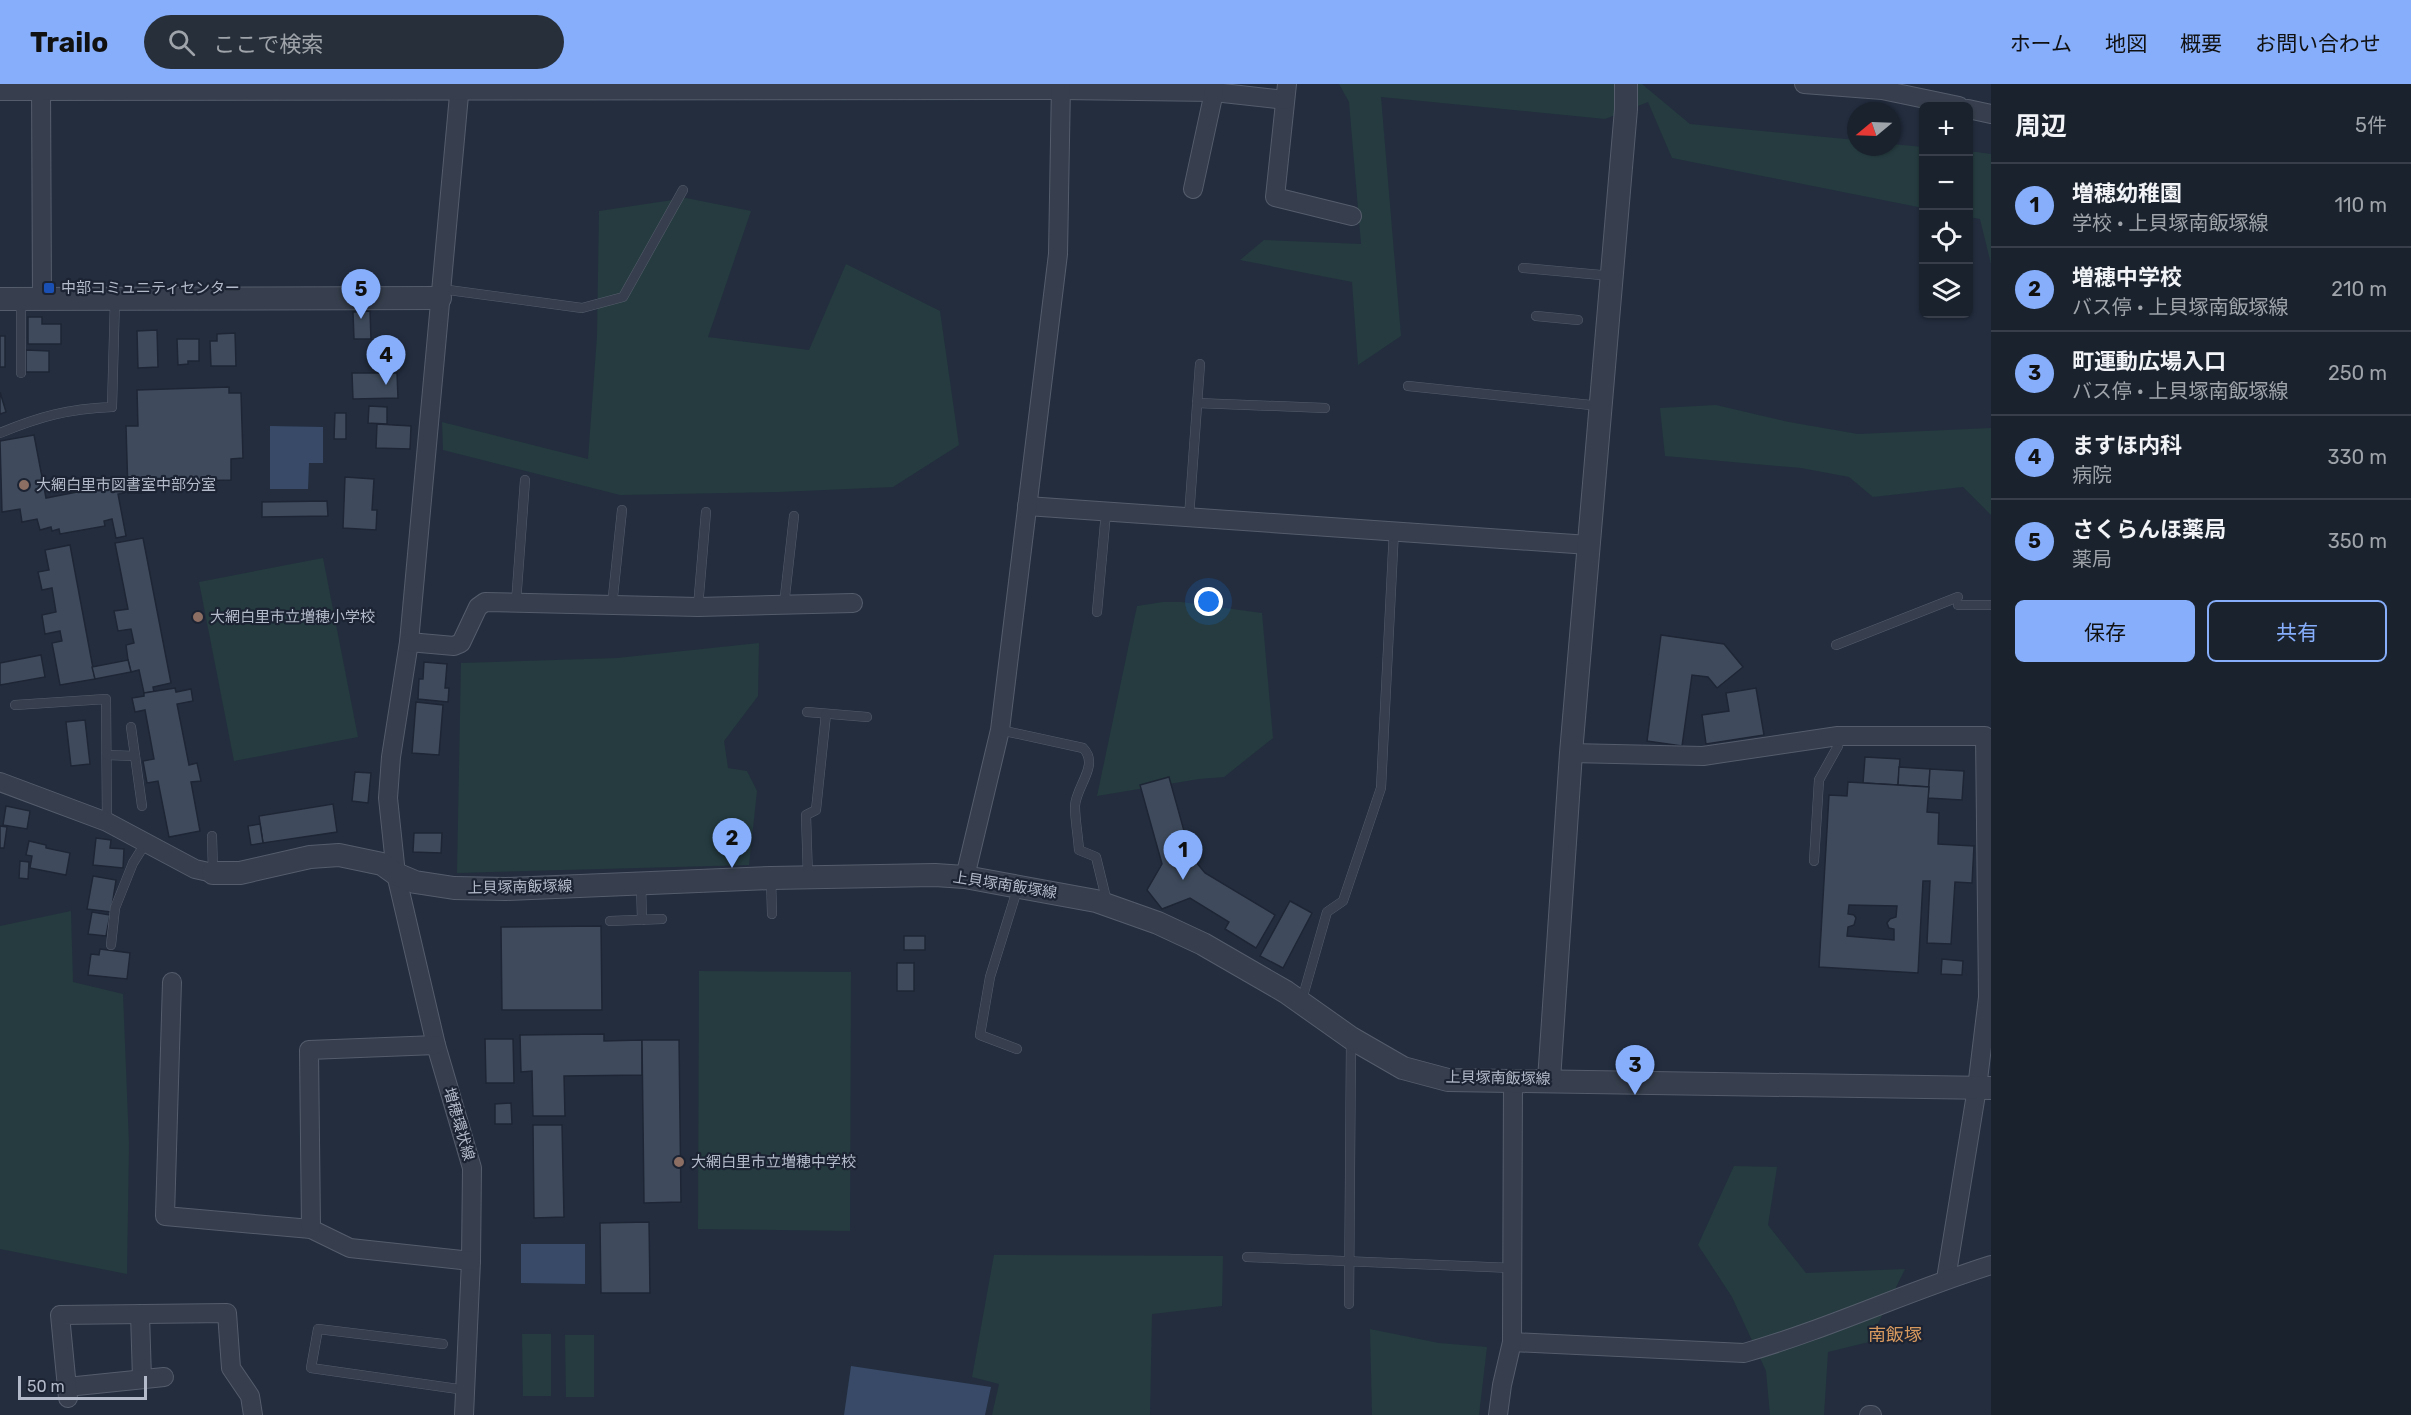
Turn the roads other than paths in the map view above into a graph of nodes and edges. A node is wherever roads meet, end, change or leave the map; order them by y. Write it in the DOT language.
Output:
graph roads {
  1 [pos="1626,84"];
  2 [pos="1804,84"];
  3 [pos="459,87"];
  4 [pos="1061,87"];
  5 [pos="41,88"];
  6 [pos="0,91"];
  7 [pos="1214,92"];
  8 [pos="1286,92"];
  9 [pos="1940,102"];
  10 [pos="1973,110"];
  11 [pos="1991,114"];
  12 [pos="1193,189"];
  13 [pos="683,190"];
  14 [pos="1352,216"];
  15 [pos="1523,268"];
  16 [pos="1612,276"];
  17 [pos="440,294"];
  18 [pos="115,298"];
  19 [pos="21,299"];
  20 [pos="1536,316"];
  21 [pos="1578,320"];
  22 [pos="1200,364"];
  23 [pos="21,373"];
  24 [pos="1408,386"];
  25 [pos="1197,403"];
  26 [pos="1600,406"];
  27 [pos="1325,408"];
  28 [pos="0,433"];
  29 [pos="525,480"];
  30 [pos="1027,506"];
  31 [pos="622,510"];
  32 [pos="706,512"];
  33 [pos="1106,512"];
  34 [pos="794,516"];
  35 [pos="1189,517"];
  36 [pos="1394,530"];
  37 [pos="1589,545"];
  38 [pos="516,603"];
  39 [pos="854,603"];
  40 [pos="784,604"];
  41 [pos="1991,605"];
  42 [pos="612,606"];
  43 [pos="698,607"];
  44 [pos="1097,612"];
  45 [pos="409,642"];
  46 [pos="1836,645"];
  47 [pos="15,705"];
  48 [pos="807,712"];
  49 [pos="826,714"];
  50 [pos="867,717"];
  51 [pos="131,727"];
  52 [pos="1000,730"];
  53 [pos="1838,736"];
  54 [pos="1571,753"];
  55 [pos="106,755"];
  56 [pos="135,756"];
  57 [pos="0,782"];
  58 [pos="142,806"];
  59 [pos="107,822"];
  60 [pos="212,836"];
  61 [pos="145,844"];
  62 [pos="1814,861"];
  63 [pos="213,873"];
  64 [pos="396,874"];
  65 [pos="965,877"];
  66 [pos="771,878"];
  67 [pos="808,878"];
  68 [pos="640,884"];
  69 [pos="1018,886"];
  70 [pos="1108,905"];
  71 [pos="772,914"];
  72 [pos="662,919"];
  73 [pos="642,920"];
  74 [pos="610,921"];
  75 [pos="111,945"];
  76 [pos="172,982"];
  77 [pos="1301,1003"];
  78 [pos="1351,1038"];
  79 [pos="435,1045"];
  80 [pos="1017,1049"];
  81 [pos="1513,1080"];
  82 [pos="1549,1080"];
  83 [pos="1984,1088"];
  84 [pos="311,1228"];
  85 [pos="1247,1257"];
  86 [pos="1349,1261"];
  87 [pos="471,1262"];
  88 [pos="1991,1265"];
  89 [pos="1512,1268"];
  90 [pos="1946,1279"];
  91 [pos="1348,1304"];
  92 [pos="140,1314"];
  93 [pos="1512,1342"];
  94 [pos="443,1344"];
  95 [pos="164,1377"];
  96 [pos="142,1379"];
  97 [pos="465,1390"];
  98 [pos="253,1415"];
  99 [pos="464,1415"];
  100 [pos="1498,1415"];
  1 -- 16 [label="street"];
  2 -- 9 [label="street"];
  3 -- 4 [label="street"];
  3 -- 5 [label="street"];
  3 -- 17 [label="street, 増穂環状線"];
  4 -- 7 [label="street"];
  4 -- 30 [label="street"];
  5 -- 6 [label="street"];
  5 -- 19 [label="street"];
  7 -- 8 [label="street"];
  7 -- 12 [label="street"];
  8 -- 14 [label="street"];
  10 -- 11 [label="street"];
  13 -- 17 [label="lane"];
  15 -- 16 [label="lane"];
  16 -- 26 [label="street"];
  17 -- 18 [label="street"];
  17 -- 45 [label="street, 増穂環状線"];
  18 -- 19 [label="street"];
  18 -- 28 [label="lane"];
  19 -- 23 [label="lane"];
  20 -- 21 [label="lane"];
  22 -- 25 [label="lane"];
  24 -- 26 [label="lane"];
  25 -- 27 [label="lane"];
  25 -- 35 [label="lane"];
  26 -- 37 [label="street"];
  29 -- 38 [label="lane"];
  30 -- 33 [label="street"];
  30 -- 52 [label="street"];
  31 -- 42 [label="lane"];
  32 -- 43 [label="lane"];
  33 -- 35 [label="street"];
  33 -- 44 [label="lane"];
  34 -- 40 [label="lane"];
  35 -- 36 [label="street"];
  36 -- 37 [label="street"];
  36 -- 77 [label="lane"];
  37 -- 54 [label="street"];
  38 -- 42 [label="street"];
  38 -- 45 [label="street"];
  39 -- 40 [label="street"];
  40 -- 43 [label="street"];
  41 -- 46 [label="lane"];
  42 -- 43 [label="street"];
  45 -- 64 [label="street, 増穂環状線"];
  47 -- 55 [label="lane"];
  48 -- 49 [label="lane"];
  49 -- 50 [label="lane"];
  49 -- 67 [label="lane"];
  51 -- 56 [label="lane"];
  52 -- 65 [label="street"];
  52 -- 70 [label="lane"];
  53 -- 54 [label="street"];
  53 -- 62 [label="lane"];
  53 -- 83 [label="street"];
  54 -- 82 [label="street"];
  55 -- 56 [label="lane"];
  55 -- 59 [label="lane"];
  56 -- 58 [label="lane"];
  57 -- 59 [label="street, 上貝塚南飯塚線"];
  59 -- 61 [label="street, 上貝塚南飯塚線"];
  60 -- 63 [label="lane"];
  61 -- 63 [label="street, 上貝塚南飯塚線"];
  61 -- 75 [label="lane"];
  63 -- 64 [label="street, 上貝塚南飯塚線"];
  64 -- 68 [label="street, 上貝塚南飯塚線"];
  64 -- 79 [label="street, 増穂環状線"];
  65 -- 67 [label="street, 上貝塚南飯塚線"];
  65 -- 69 [label="street, 上貝塚南飯塚線"];
  66 -- 67 [label="street, 上貝塚南飯塚線"];
  66 -- 68 [label="street, 上貝塚南飯塚線"];
  66 -- 71 [label="lane"];
  68 -- 73 [label="lane"];
  69 -- 70 [label="street, 上貝塚南飯塚線"];
  69 -- 80 [label="lane"];
  70 -- 77 [label="street, 上貝塚南飯塚線"];
  72 -- 73 [label="lane"];
  73 -- 74 [label="lane"];
  76 -- 84 [label="street"];
  77 -- 78 [label="street, 上貝塚南飯塚線"];
  78 -- 81 [label="street, 上貝塚南飯塚線"];
  78 -- 86 [label="lane"];
  79 -- 84 [label="street"];
  79 -- 87 [label="street, 増穂環状線"];
  81 -- 82 [label="street, 上貝塚南飯塚線"];
  81 -- 89 [label="street"];
  82 -- 83 [label="street, 上貝塚南飯塚線"];
  83 -- 90 [label="street"];
  84 -- 87 [label="street"];
  85 -- 86 [label="lane"];
  86 -- 89 [label="lane"];
  86 -- 91 [label="lane"];
  87 -- 97 [label="street, 増穂環状線"];
  88 -- 90 [label="street"];
  89 -- 93 [label="street"];
  90 -- 93 [label="street"];
  92 -- 96 [label="street"];
  92 -- 96 [label="street"];
  92 -- 98 [label="street"];
  93 -- 100 [label="street"];
  94 -- 97 [label="lane"];
  95 -- 96 [label="street"];
  97 -- 99 [label="street, 増穂環状線"];
}
